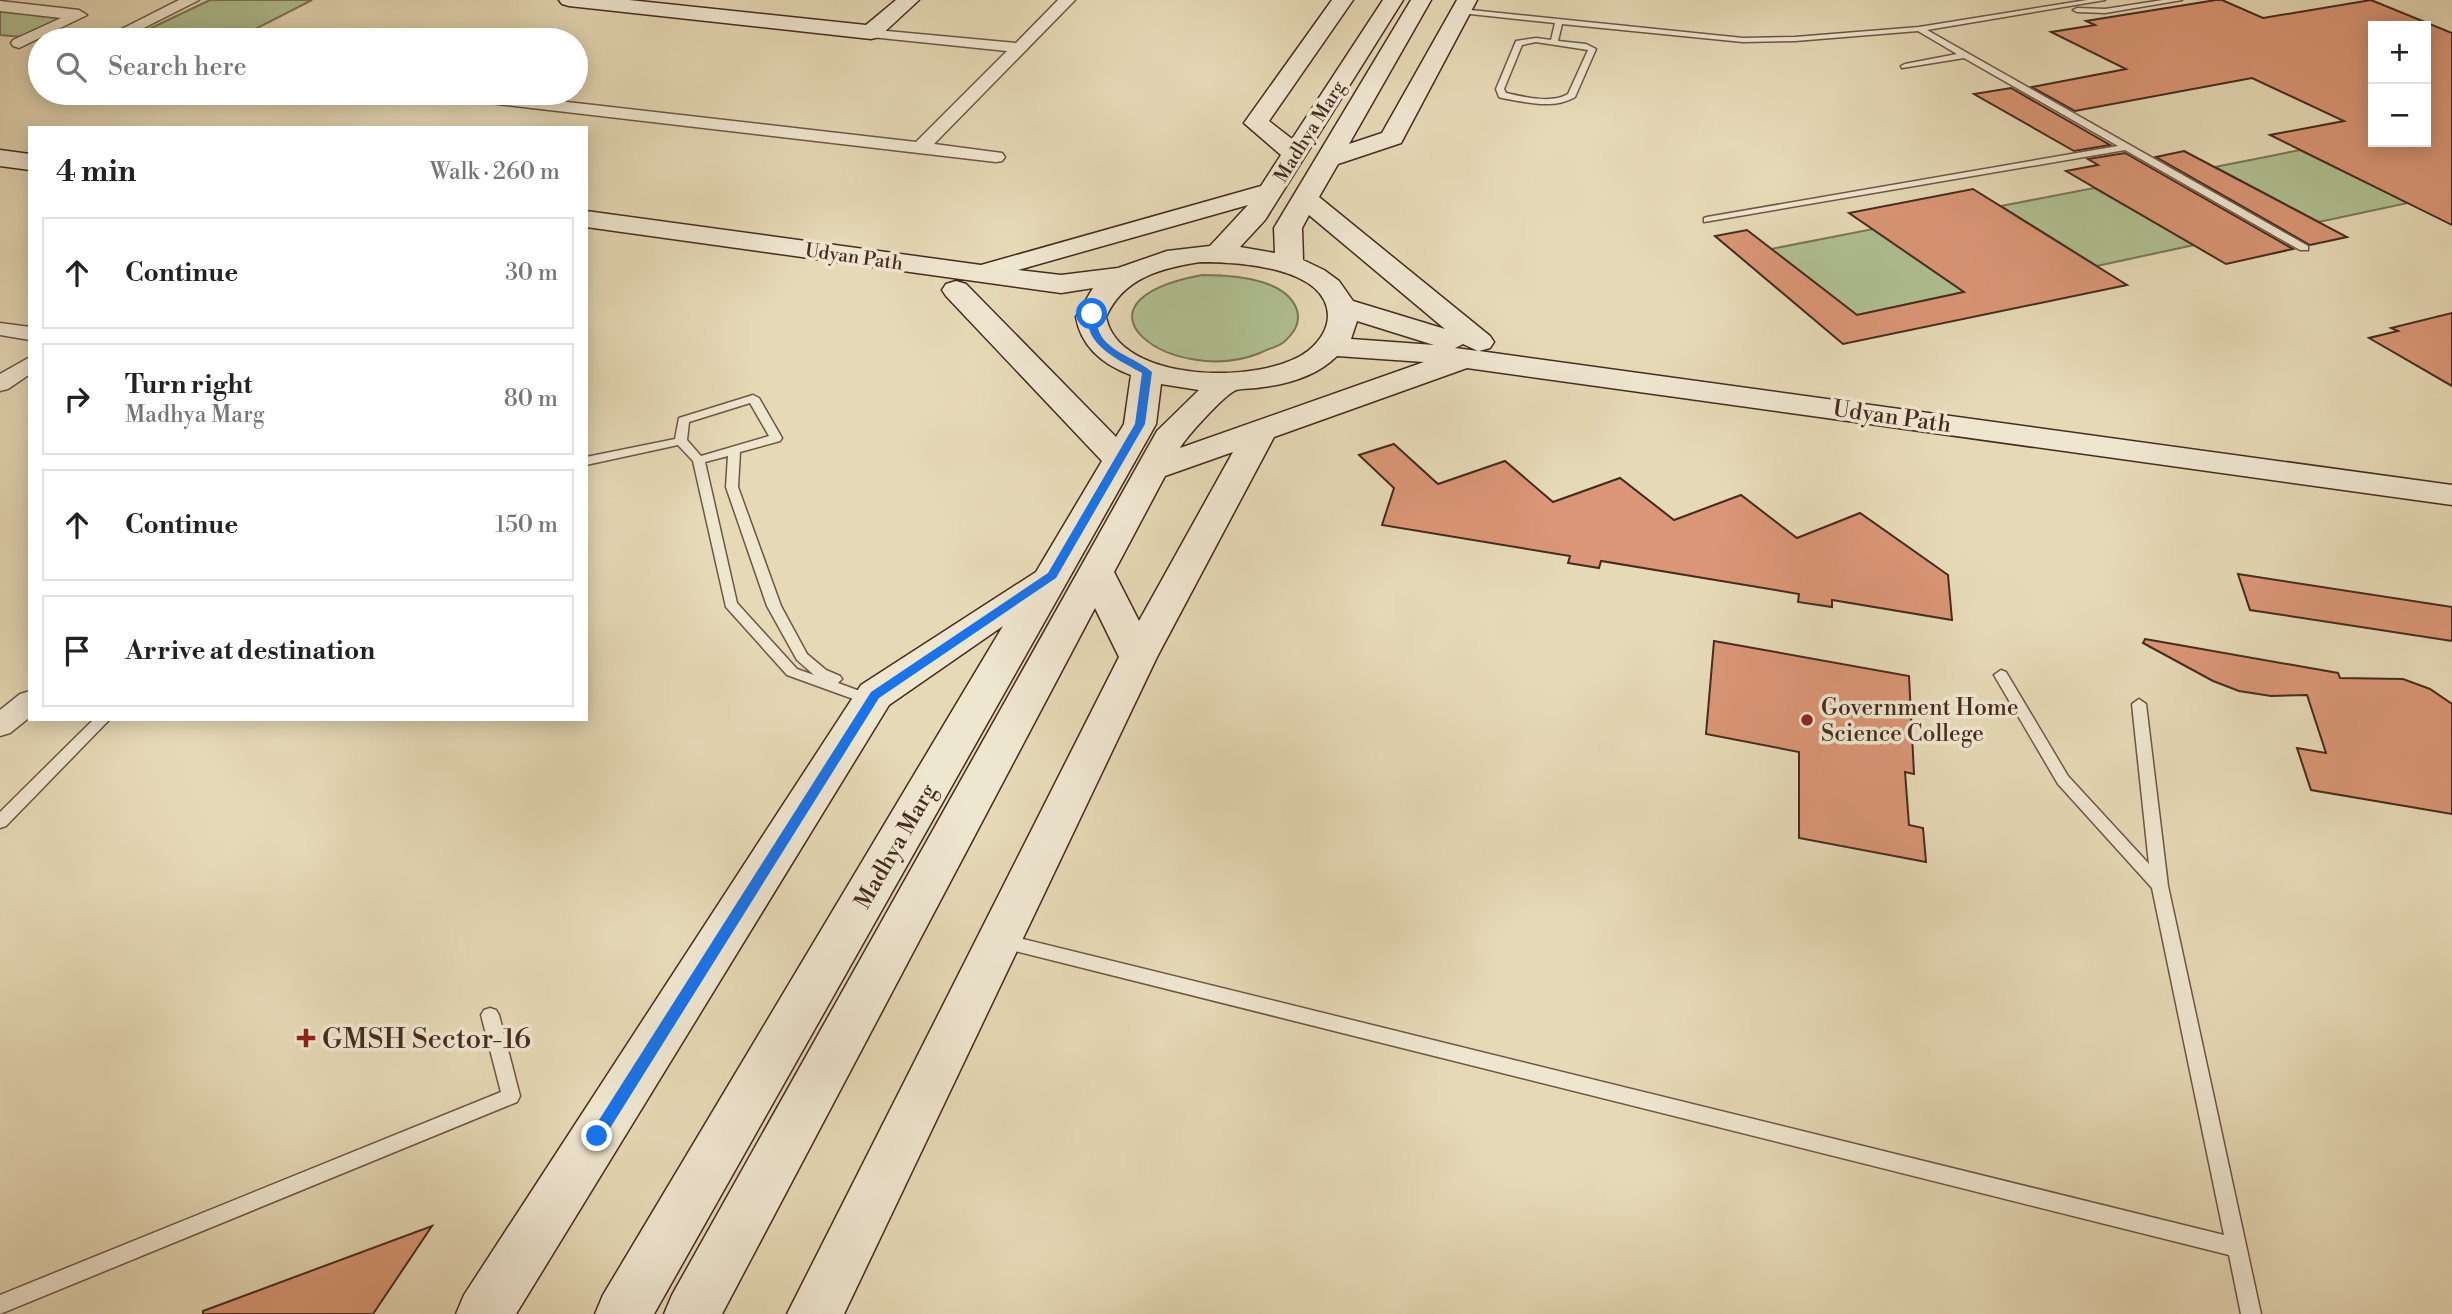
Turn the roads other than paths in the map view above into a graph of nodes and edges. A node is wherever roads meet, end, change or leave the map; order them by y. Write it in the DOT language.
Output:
graph roads {
  1 [pos="191,0"];
  2 [pos="569,0"];
  3 [pos="909,0"];
  4 [pos="1067,0"];
  5 [pos="1343,0"];
  6 [pos="1392,0"];
  7 [pos="1422,0"];
  8 [pos="2101,0"];
  9 [pos="2178,0"];
  10 [pos="1464,5"];
  11 [pos="0,6"];
  12 [pos="2054,8"];
  13 [pos="1559,21"];
  14 [pos="51,28"];
  15 [pos="133,28"];
  16 [pos="1919,29"];
  17 [pos="871,32"];
  18 [pos="28,39"];
  19 [pos="0,40"];
  20 [pos="19,43"];
  21 [pos="1554,43"];
  22 [pos="28,44"];
  23 [pos="1020,48"];
  24 [pos="1967,55"];
  25 [pos="1905,66"];
  26 [pos="549,105"];
  27 [pos="0,139"];
  28 [pos="28,144"];
  29 [pos="2127,147"];
  30 [pos="920,148"];
  31 [pos="1295,153"];
  32 [pos="996,157"];
  33 [pos="0,158"];
  34 [pos="1329,159"];
  35 [pos="28,162"];
  36 [pos="1271,191"];
  37 [pos="1305,199"];
  38 [pos="588,219"];
  39 [pos="1707,220"];
  40 [pos="588,239"];
  41 [pos="2304,248"];
  42 [pos="1217,254"];
  43 [pos="1289,265"];
  44 [pos="1122,275"];
  45 [pos="967,281"];
  46 [pos="1342,307"];
  47 [pos="1091,323"];
  48 [pos="0,329"];
  49 [pos="28,334"];
  50 [pos="1331,347"];
  51 [pos="1474,351"];
  52 [pos="28,366"];
  53 [pos="1147,372"];
  54 [pos="1224,383"];
  55 [pos="0,384"];
  56 [pos="1261,431"];
  57 [pos="681,442"];
  58 [pos="734,450"];
  59 [pos="699,460"];
  60 [pos="588,461"];
  61 [pos="1135,465"];
  62 [pos="2452,478"];
  63 [pos="2452,495"];
  64 [pos="1074,574"];
  65 [pos="1138,657"];
  66 [pos="2001,675"];
  67 [pos="875,695"];
  68 [pos="28,703"];
  69 [pos="2139,704"];
  70 [pos="101,721"];
  71 [pos="0,726"];
  72 [pos="0,822"];
  73 [pos="2161,886"];
  74 [pos="998,940"];
  75 [pos="490,1015"];
  76 [pos="2238,1248"];
  77 [pos="0,1305"];
  78 [pos="484,1314"];
  79 [pos="624,1314"];
  80 [pos="692,1314"];
  81 [pos="815,1314"];
  82 [pos="2251,1314"];
  1 -- 15 [label="street"];
  2 -- 17 [label="main road"];
  3 -- 17 [label="main road"];
  4 -- 23 [label="street"];
  5 -- 31 [label="main road"];
  6 -- 31 [label="main road, Madhya Marg"];
  7 -- 34 [label="main road, Madhya Marg"];
  8 -- 12 [label="lane"];
  9 -- 12 [label="lane"];
  10 -- 13 [label="lane"];
  10 -- 34 [label="main road"];
  11 -- 14 [label="street"];
  12 -- 16 [label="lane"];
  13 -- 16 [label="lane"];
  13 -- 21 [label="lane"];
  16 -- 24 [label="lane"];
  17 -- 23 [label="street"];
  18 -- 20 [label="street"];
  19 -- 20 [label="street"];
  20 -- 22 [label="street"];
  21 -- 21 [label="lane"];
  23 -- 30 [label="street"];
  24 -- 25 [label="lane"];
  24 -- 29 [label="lane"];
  26 -- 30 [label="street"];
  27 -- 28 [label="main road"];
  29 -- 39 [label="lane"];
  29 -- 41 [label="lane"];
  30 -- 32 [label="street"];
  31 -- 36 [label="main road, Madhya Marg"];
  33 -- 35 [label="main road"];
  34 -- 37 [label="main road, Madhya Marg"];
  36 -- 42 [label="main road, Madhya Marg"];
  36 -- 45 [label="main road"];
  37 -- 43 [label="main road, Madhya Marg"];
  37 -- 51 [label="main road"];
  38 -- 45 [label="main road, Udyan Path"];
  40 -- 45 [label="main road, Udyan Path"];
  42 -- 43 [label="main road, Udyan Path"];
  42 -- 44 [label="main road, Udyan Path"];
  43 -- 46 [label="main road, Udyan Path"];
  44 -- 45 [label="main road, Udyan Path"];
  44 -- 47 [label="main road"];
  45 -- 47 [label="main road, Udyan Path"];
  45 -- 61 [label="main road"];
  46 -- 50 [label="main road"];
  46 -- 51 [label="main road, Udyan Path"];
  47 -- 53 [label="main road"];
  48 -- 49 [label="street"];
  50 -- 51 [label="main road, Udyan Path"];
  50 -- 54 [label="main road"];
  51 -- 56 [label="main road"];
  51 -- 62 [label="main road, Udyan Path"];
  51 -- 63 [label="main road, Udyan Path"];
  52 -- 55 [label="street"];
  53 -- 54 [label="main road"];
  53 -- 61 [label="main road, Madhya Marg"];
  54 -- 61 [label="main road, Madhya Marg"];
  56 -- 61 [label="main road"];
  56 -- 65 [label="main road"];
  57 -- 58 [label="lane"];
  57 -- 59 [label="lane"];
  57 -- 60 [label="lane"];
  58 -- 59 [label="lane"];
  58 -- 67 [label="lane"];
  59 -- 67 [label="lane"];
  61 -- 64 [label="main road, Madhya Marg"];
  64 -- 65 [label="main road"];
  64 -- 67 [label="main road"];
  64 -- 79 [label="main road, Madhya Marg"];
  64 -- 80 [label="main road, Madhya Marg"];
  65 -- 74 [label="main road"];
  66 -- 73 [label="lane"];
  67 -- 78 [label="main road"];
  68 -- 71 [label="street"];
  69 -- 73 [label="lane"];
  70 -- 72 [label="lane"];
  73 -- 76 [label="lane"];
  74 -- 76 [label="lane"];
  74 -- 81 [label="main road"];
  75 -- 77 [label="lane"];
  76 -- 82 [label="lane"];
}
